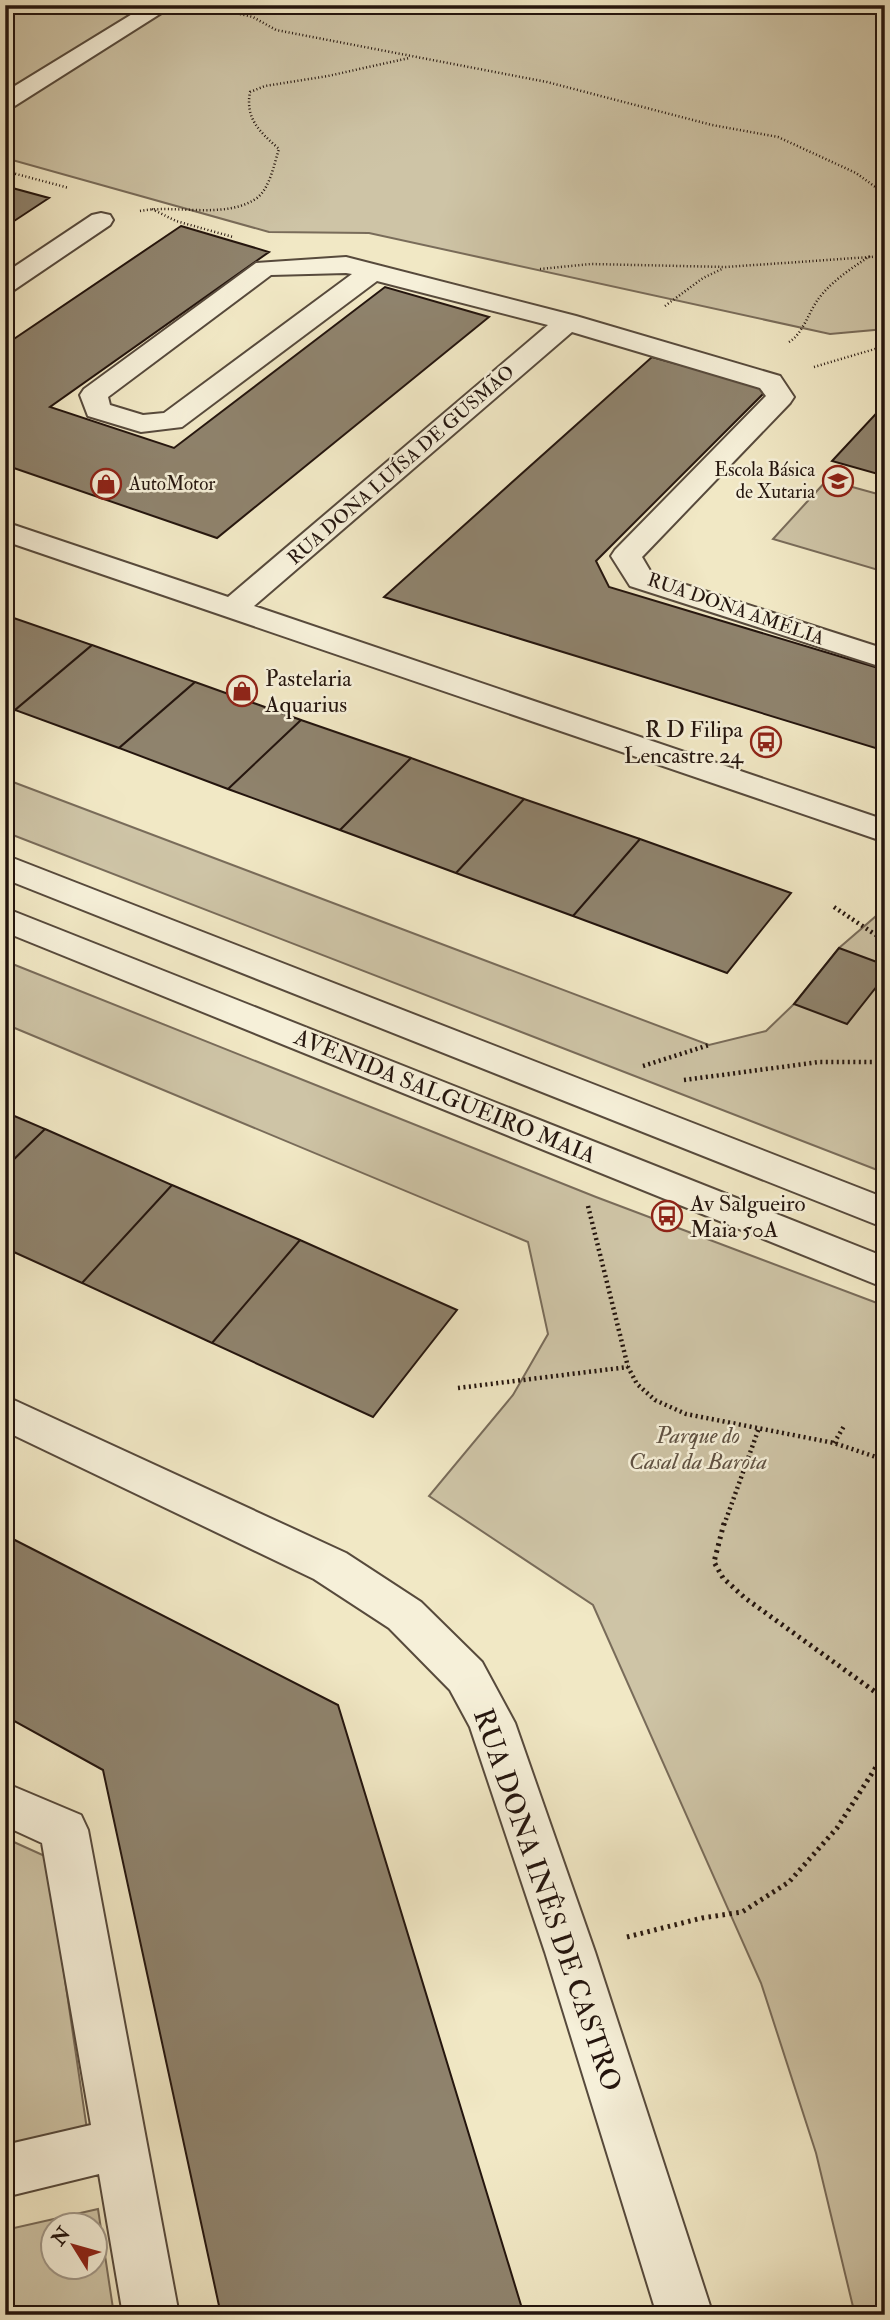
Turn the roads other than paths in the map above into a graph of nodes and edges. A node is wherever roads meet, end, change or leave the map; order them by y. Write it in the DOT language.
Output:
graph roads {
  1 [pos="163,5"];
  2 [pos="5,102"];
  3 [pos="101,220"];
  4 [pos="372,272"];
  5 [pos="5,285"];
  6 [pos="567,322"];
  7 [pos="5,531"];
  8 [pos="234,608"];
  9 [pos="885,659"];
  10 [pos="885,832"];
  11 [pos="5,866"];
  12 [pos="5,919"];
  13 [pos="885,1214"];
  14 [pos="885,1273"];
  15 [pos="5,1412"];
  16 [pos="5,1804"];
  17 [pos="120,2143"];
  18 [pos="5,2171"];
  19 [pos="150,2315"];
  20 [pos="685,2315"];
  1 -- 2 [label="street"];
  3 -- 5 [label="street"];
  4 -- 4 [label="street"];
  4 -- 6 [label="street"];
  6 -- 8 [label="street, RUA DONA LUÍSA DE GUSMÃO"];
  6 -- 9 [label="street, RUA DONA AMÉLIA"];
  7 -- 8 [label="street"];
  8 -- 10 [label="street"];
  11 -- 13 [label="street"];
  12 -- 14 [label="street, AVENIDA SALGUEIRO MAIA"];
  15 -- 20 [label="street, RUA DONA INÊS DE CASTRO"];
  16 -- 17 [label="street"];
  17 -- 18 [label="street"];
  17 -- 19 [label="street"];
}
